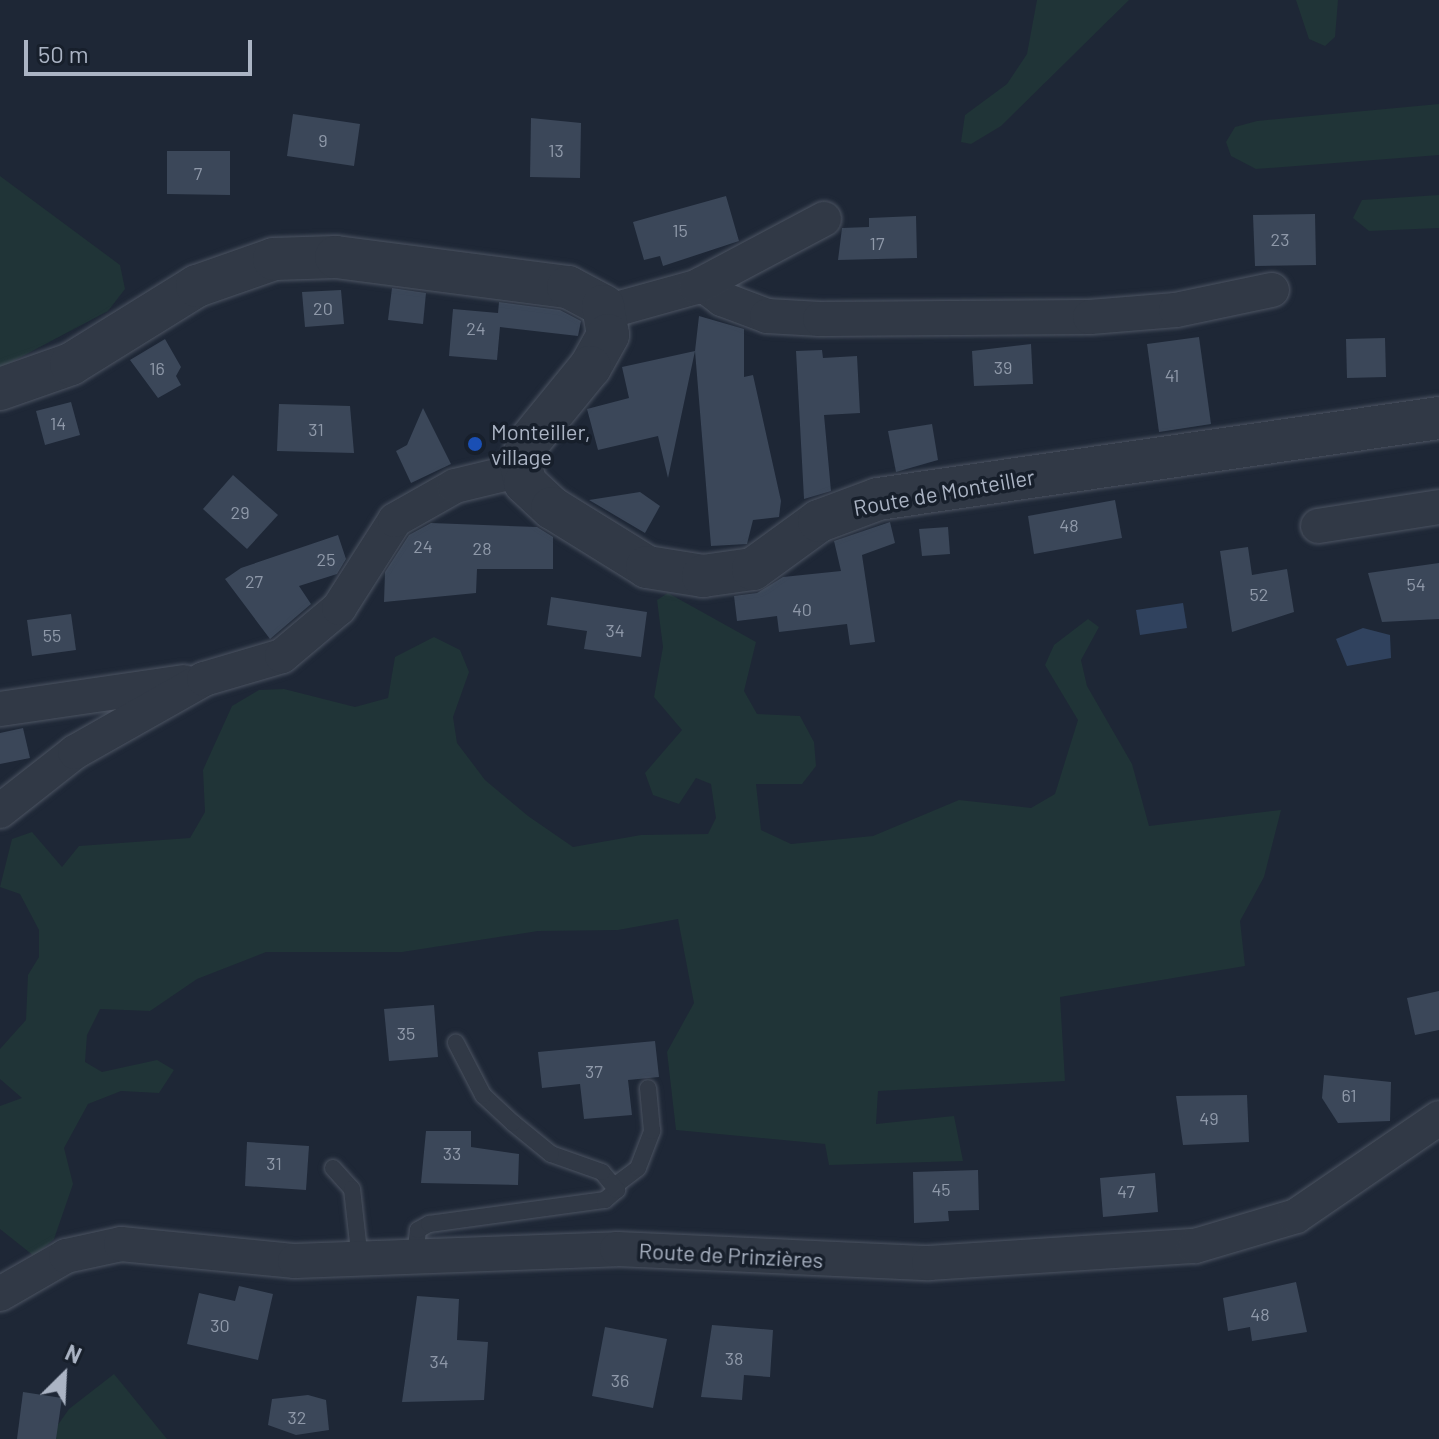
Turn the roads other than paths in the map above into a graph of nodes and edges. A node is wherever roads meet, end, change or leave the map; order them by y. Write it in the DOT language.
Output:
graph roads {
  1 [pos="824,219"];
  2 [pos="702,284"];
  3 [pos="1272,290"];
  4 [pos="606,312"];
  5 [pos="0,389"];
  6 [pos="1439,418"];
  7 [pos="521,470"];
  8 [pos="1439,507"];
  9 [pos="1318,526"];
  10 [pos="204,679"];
  11 [pos="0,709"];
  12 [pos="0,811"];
  13 [pos="456,1043"];
  14 [pos="648,1088"];
  15 [pos="1439,1118"];
  16 [pos="333,1168"];
  17 [pos="617,1184"];
  18 [pos="415,1258"];
  19 [pos="360,1260"];
  20 [pos="0,1294"];
  1 -- 2 [label="street"];
  2 -- 3 [label="street"];
  2 -- 4 [label="street"];
  4 -- 5 [label="street"];
  4 -- 7 [label="street"];
  6 -- 7 [label="street, Route de Monteiller"];
  7 -- 10 [label="street"];
  8 -- 9 [label="street"];
  10 -- 11 [label="street"];
  10 -- 12 [label="street"];
  13 -- 17 [label="lane"];
  14 -- 17 [label="lane"];
  15 -- 18 [label="street, Route de Prinzières"];
  16 -- 19 [label="lane"];
  17 -- 18 [label="lane"];
  18 -- 19 [label="street, Route de Prinzières"];
  19 -- 20 [label="street, Route de Prinzières"];
}
